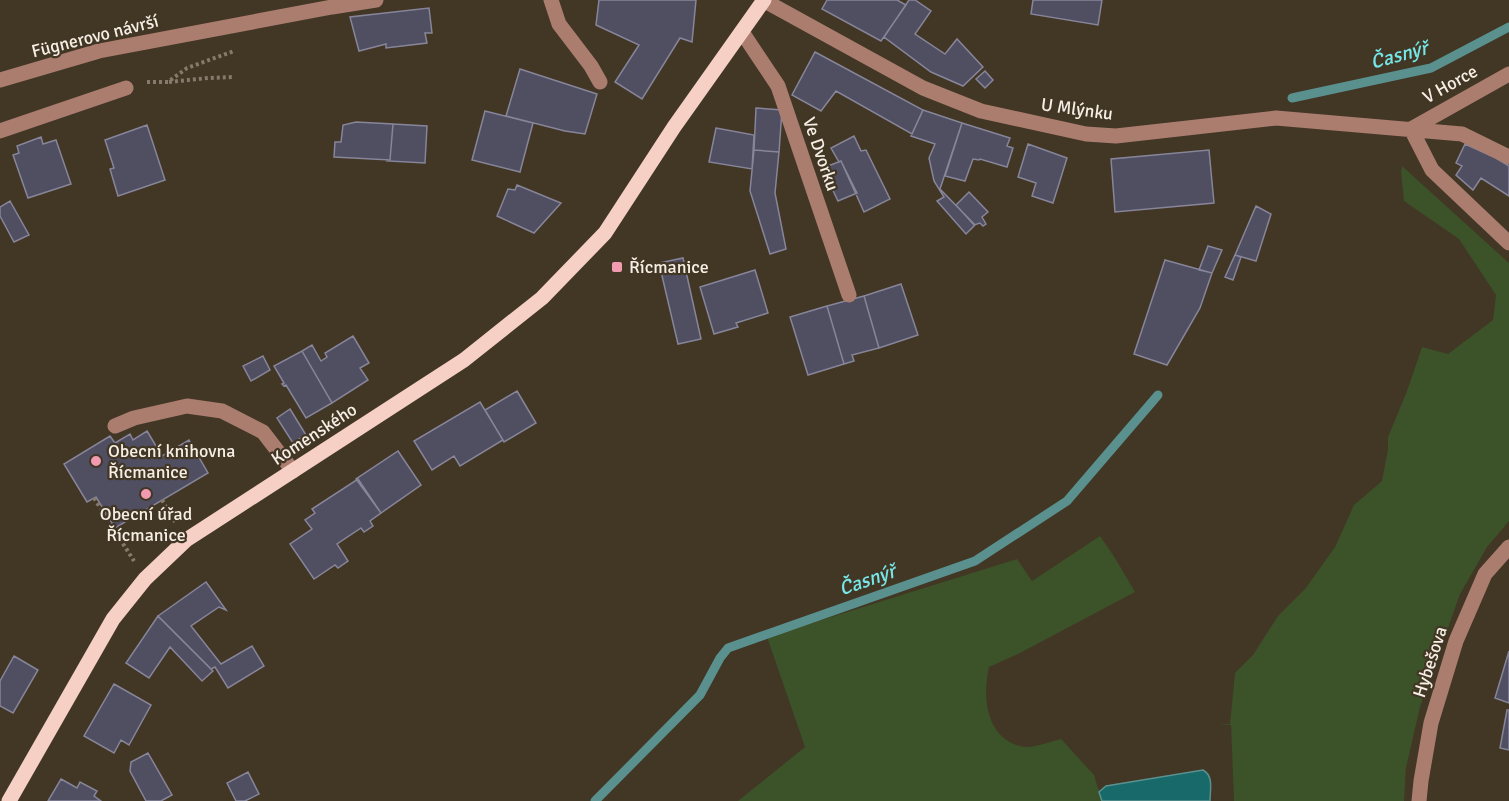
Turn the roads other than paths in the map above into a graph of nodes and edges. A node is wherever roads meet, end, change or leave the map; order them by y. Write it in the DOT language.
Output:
graph roads {
  1 [pos="376,0"];
  2 [pos="551,0"];
  3 [pos="764,0"];
  4 [pos="742,32"];
  5 [pos="1509,74"];
  6 [pos="0,80"];
  7 [pos="600,82"];
  8 [pos="126,88"];
  9 [pos="1411,129"];
  10 [pos="0,131"];
  11 [pos="1509,157"];
  12 [pos="1509,243"];
  13 [pos="849,295"];
  14 [pos="115,426"];
  15 [pos="293,471"];
  16 [pos="1509,546"];
  17 [pos="9,801"];
  18 [pos="1419,801"];
  1 -- 6 [label="street, Fügnerovo návrší"];
  2 -- 7 [label="street"];
  3 -- 4 [label="main road, Komenského"];
  3 -- 9 [label="street, U Mlýnku"];
  4 -- 13 [label="street, Ve Dvorku"];
  4 -- 15 [label="main road, Komenského"];
  5 -- 9 [label="street, V Horce"];
  8 -- 10 [label="street"];
  9 -- 11 [label="street, U Mlýnku"];
  9 -- 12 [label="street"];
  14 -- 15 [label="street"];
  15 -- 17 [label="main road, Komenského"];
  16 -- 18 [label="street, Hybešova"];
}
